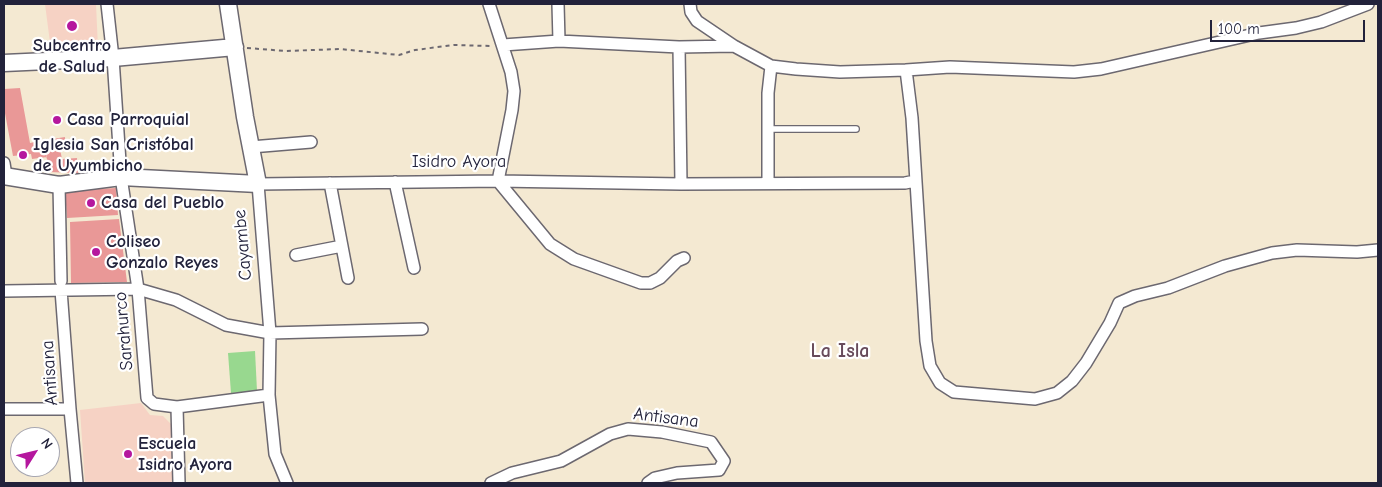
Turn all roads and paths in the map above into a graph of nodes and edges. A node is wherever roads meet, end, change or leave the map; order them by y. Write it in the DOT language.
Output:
graph roads {
  1 [pos="107,4"];
  2 [pos="228,4"];
  3 [pos="489,4"];
  4 [pos="558,4"];
  5 [pos="690,4"];
  6 [pos="1368,4"];
  7 [pos="558,41"];
  8 [pos="503,46"];
  9 [pos="734,46"];
  10 [pos="235,47"];
  11 [pos="679,47"];
  12 [pos="113,58"];
  13 [pos="4,63"];
  14 [pos="771,66"];
  15 [pos="906,70"];
  16 [pos="769,129"];
  17 [pos="856,129"];
  18 [pos="311,142"];
  19 [pos="251,147"];
  20 [pos="4,172"];
  21 [pos="121,177"];
  22 [pos="498,181"];
  23 [pos="915,181"];
  24 [pos="395,182"];
  25 [pos="330,183"];
  26 [pos="59,184"];
  27 [pos="258,184"];
  28 [pos="681,184"];
  29 [pos="768,184"];
  30 [pos="342,246"];
  31 [pos="1378,250"];
  32 [pos="296,255"];
  33 [pos="684,258"];
  34 [pos="414,268"];
  35 [pos="348,278"];
  36 [pos="61,286"];
  37 [pos="138,289"];
  38 [pos="4,291"];
  39 [pos="422,330"];
  40 [pos="270,334"];
  41 [pos="269,395"];
  42 [pos="177,407"];
  43 [pos="4,410"];
  44 [pos="70,410"];
  45 [pos="77,483"];
  46 [pos="179,483"];
  47 [pos="286,483"];
  48 [pos="491,483"];
  49 [pos="648,483"];
  1 -- 12 [label="street, Sarahurco"];
  2 -- 10 [label="street, Cayambe"];
  3 -- 8 [label="street"];
  4 -- 7 [label="street"];
  5 -- 9 [label="street"];
  6 -- 15 [label="street"];
  7 -- 8 [label="street"];
  7 -- 11 [label="street"];
  8 -- 10 [label="path"];
  8 -- 22 [label="street"];
  9 -- 11 [label="street"];
  9 -- 14 [label="street"];
  10 -- 12 [label="street"];
  10 -- 19 [label="street, Cayambe"];
  11 -- 28 [label="street"];
  12 -- 13 [label="street"];
  12 -- 21 [label="street, Sarahurco"];
  14 -- 15 [label="street"];
  14 -- 16 [label="street"];
  15 -- 23 [label="street"];
  16 -- 17 [label="lane"];
  16 -- 29 [label="street"];
  18 -- 19 [label="street"];
  19 -- 27 [label="street, Cayambe"];
  20 -- 26 [label="street, Isidro Ayora"];
  21 -- 26 [label="street, Isidro Ayora"];
  21 -- 27 [label="street, Isidro Ayora"];
  21 -- 37 [label="street, Sarahurco"];
  22 -- 24 [label="street, Isidro Ayora"];
  22 -- 28 [label="street, Isidro Ayora"];
  22 -- 33 [label="street"];
  23 -- 29 [label="street, Isidro Ayora"];
  23 -- 31 [label="street"];
  24 -- 25 [label="street, Isidro Ayora"];
  24 -- 34 [label="street"];
  25 -- 27 [label="street, Isidro Ayora"];
  25 -- 30 [label="street"];
  26 -- 36 [label="street, Antisana"];
  27 -- 40 [label="street, Cayambe"];
  28 -- 29 [label="street, Isidro Ayora"];
  30 -- 32 [label="street"];
  30 -- 35 [label="street"];
  36 -- 37 [label="street"];
  36 -- 38 [label="street"];
  36 -- 44 [label="street, Antisana"];
  37 -- 40 [label="street"];
  37 -- 42 [label="street, Sarahurco"];
  39 -- 40 [label="street"];
  40 -- 41 [label="street, Cayambe"];
  41 -- 42 [label="street"];
  41 -- 47 [label="street, Cayambe"];
  42 -- 46 [label="street"];
  43 -- 44 [label="street"];
  44 -- 45 [label="street, Antisana"];
  48 -- 49 [label="street, Antisana"];
}
